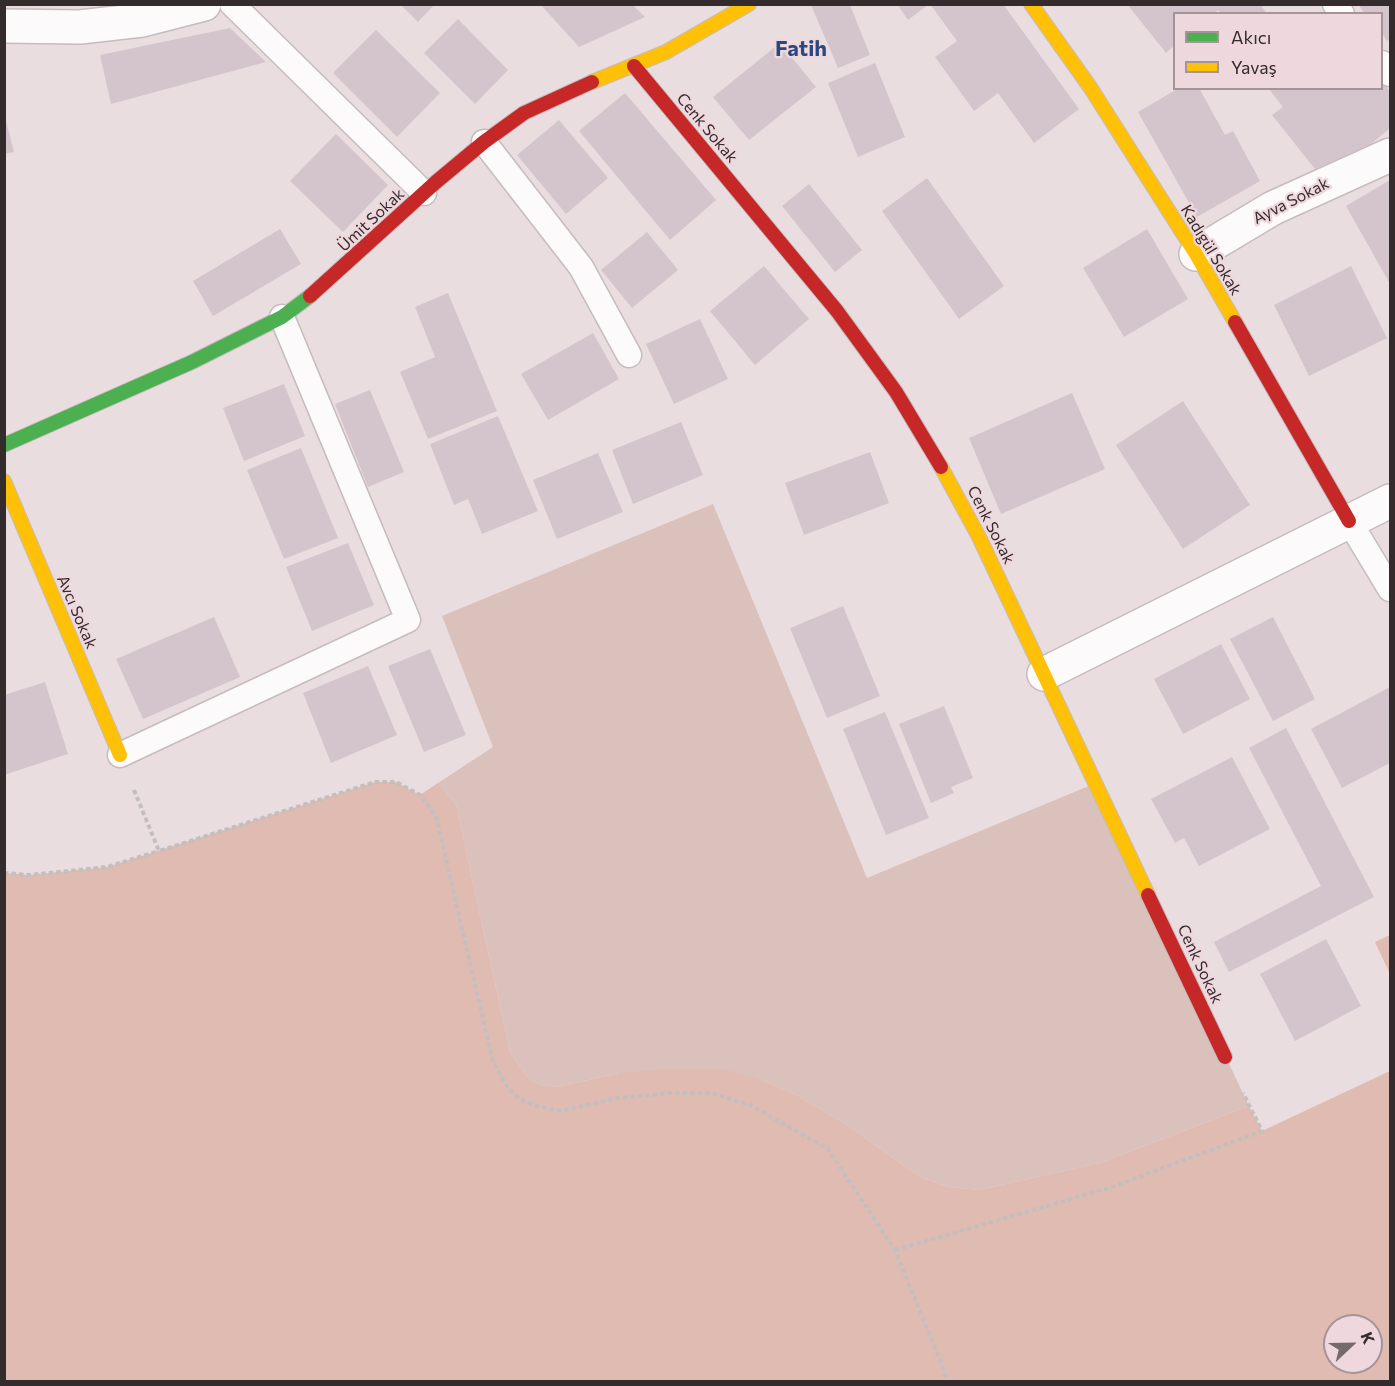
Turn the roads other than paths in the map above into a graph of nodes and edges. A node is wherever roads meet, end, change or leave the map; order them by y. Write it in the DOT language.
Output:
graph roads {
  1 [pos="204,4"];
  2 [pos="231,4"];
  3 [pos="749,4"];
  4 [pos="1042,9"];
  5 [pos="4,26"];
  6 [pos="634,66"];
  7 [pos="484,142"];
  8 [pos="1390,155"];
  9 [pos="424,193"];
  10 [pos="1196,254"];
  11 [pos="282,317"];
  12 [pos="629,355"];
  13 [pos="4,445"];
  14 [pos="4,481"];
  15 [pos="1390,501"];
  16 [pos="1349,521"];
  17 [pos="1390,589"];
  18 [pos="1044,674"];
  19 [pos="120,755"];
  20 [pos="1225,1057"];
  1 -- 5 [label="street"];
  2 -- 9 [label="lane"];
  3 -- 6 [label="street, Ümit Sokak"];
  4 -- 10 [label="street, Kadıgül Sokak"];
  6 -- 7 [label="street, Ümit Sokak"];
  6 -- 18 [label="street, Cenk Sokak"];
  7 -- 9 [label="street, Ümit Sokak"];
  7 -- 12 [label="lane"];
  8 -- 10 [label="street, Ayva Sokak"];
  9 -- 11 [label="street, Ümit Sokak"];
  10 -- 16 [label="street, Kadıgül Sokak"];
  11 -- 13 [label="street, Ümit Sokak"];
  11 -- 19 [label="lane"];
  14 -- 19 [label="street, Avcı Sokak"];
  15 -- 16 [label="street"];
  16 -- 17 [label="lane"];
  16 -- 18 [label="street"];
  18 -- 20 [label="street, Cenk Sokak"];
}
